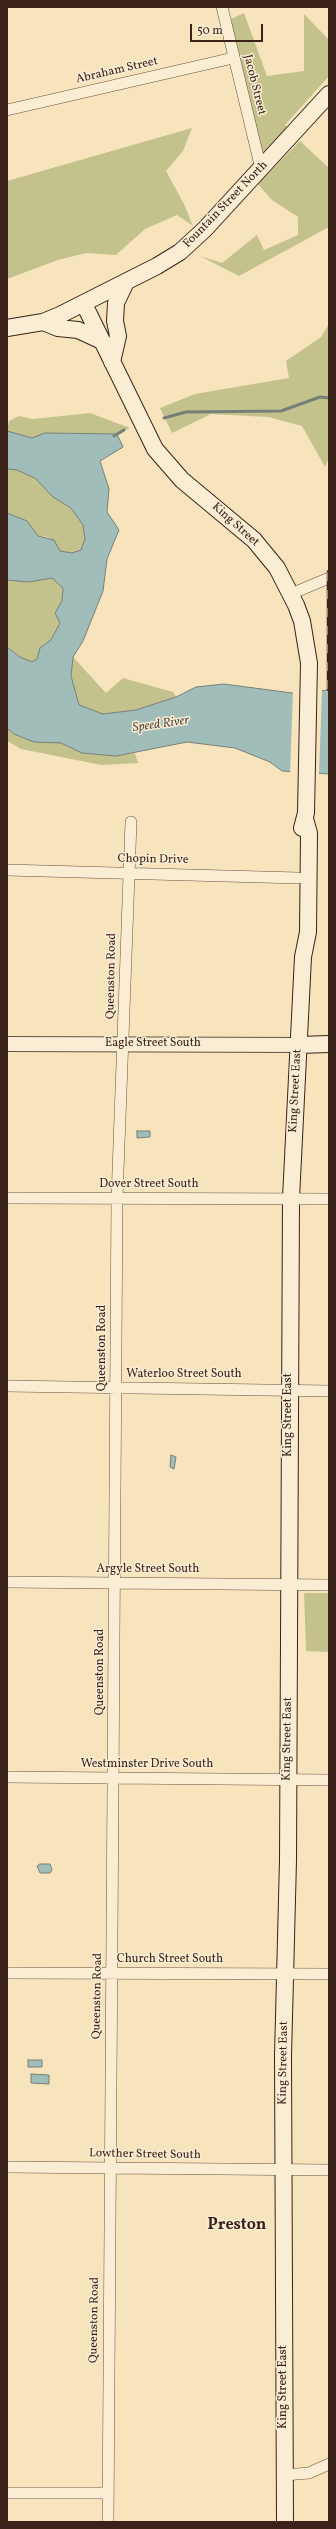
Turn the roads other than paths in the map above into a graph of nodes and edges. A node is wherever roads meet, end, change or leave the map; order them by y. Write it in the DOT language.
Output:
graph roads {
  1 [pos="222,7"];
  2 [pos="233,58"];
  3 [pos="329,94"];
  4 [pos="7,110"];
  5 [pos="261,169"];
  6 [pos="126,282"];
  7 [pos="84,304"];
  8 [pos="43,322"];
  9 [pos="7,328"];
  10 [pos="102,341"];
  11 [pos="112,362"];
  12 [pos="329,578"];
  13 [pos="291,594"];
  14 [pos="307,774"];
  15 [pos="305,819"];
  16 [pos="131,822"];
  17 [pos="7,870"];
  18 [pos="128,873"];
  19 [pos="298,878"];
  20 [pos="303,957"];
  21 [pos="7,1044"];
  22 [pos="124,1044"];
  23 [pos="329,1044"];
  24 [pos="299,1045"];
  25 [pos="7,1198"];
  26 [pos="117,1198"];
  27 [pos="291,1198"];
  28 [pos="329,1199"];
  29 [pos="7,1386"];
  30 [pos="116,1387"];
  31 [pos="290,1390"];
  32 [pos="329,1391"];
  33 [pos="7,1582"];
  34 [pos="114,1583"];
  35 [pos="288,1585"];
  36 [pos="329,1585"];
  37 [pos="7,1777"];
  38 [pos="113,1778"];
  39 [pos="287,1778"];
  40 [pos="329,1780"];
  41 [pos="7,1973"];
  42 [pos="111,1973"];
  43 [pos="285,1974"];
  44 [pos="329,1974"];
  45 [pos="7,2167"];
  46 [pos="109,2168"];
  47 [pos="283,2170"];
  48 [pos="329,2170"];
  49 [pos="329,2464"];
  50 [pos="284,2475"];
  51 [pos="7,2493"];
  52 [pos="108,2493"];
  53 [pos="108,2522"];
  54 [pos="285,2522"];
  1 -- 2 [label="street, Jacob Street"];
  2 -- 4 [label="street, Abraham Street"];
  2 -- 5 [label="street, Jacob Street"];
  3 -- 5 [label="main road, Fountain Street North"];
  5 -- 6 [label="main road, Fountain Street North"];
  6 -- 7 [label="main road, Fountain Street North"];
  6 -- 11 [label="main road"];
  7 -- 8 [label="main road, Fountain Street North"];
  7 -- 10 [label="main road, King Street"];
  8 -- 9 [label="main road"];
  8 -- 10 [label="main road"];
  10 -- 11 [label="main road, King Street"];
  11 -- 13 [label="main road, King Street"];
  12 -- 13 [label="street"];
  13 -- 14 [label="main road, King Street"];
  14 -- 15 [label="main road, King Street East"];
  15 -- 19 [label="main road, King Street East"];
  15 -- 20 [label="main road, King Street East"];
  16 -- 18 [label="street, Queenston Road"];
  17 -- 18 [label="street, Chopin Drive"];
  18 -- 19 [label="street, Chopin Drive"];
  18 -- 22 [label="street, Queenston Road"];
  19 -- 20 [label="main road, King Street East"];
  20 -- 24 [label="main road, King Street East"];
  21 -- 22 [label="street, Eagle Street South"];
  22 -- 24 [label="street, Eagle Street South"];
  22 -- 26 [label="street, Queenston Road"];
  23 -- 24 [label="main road"];
  24 -- 27 [label="main road, King Street East"];
  25 -- 26 [label="street, Dover Street South"];
  26 -- 27 [label="street, Dover Street South"];
  26 -- 30 [label="street, Queenston Road"];
  27 -- 28 [label="street, Dover Street South"];
  27 -- 31 [label="main road, King Street East"];
  29 -- 30 [label="street, Waterloo Street South"];
  30 -- 31 [label="street, Waterloo Street South"];
  30 -- 34 [label="street, Queenston Road"];
  31 -- 32 [label="street, Waterloo Street South"];
  31 -- 35 [label="main road, King Street East"];
  33 -- 34 [label="street, Argyle Street South"];
  34 -- 35 [label="street, Argyle Street South"];
  34 -- 38 [label="street, Queenston Road"];
  35 -- 36 [label="street, Argyle Street South"];
  35 -- 39 [label="main road, King Street East"];
  37 -- 38 [label="street, Westminster Drive South"];
  38 -- 39 [label="street, Westminster Drive South"];
  38 -- 42 [label="street, Queenston Road"];
  39 -- 40 [label="street, Westminster Drive South"];
  39 -- 43 [label="main road, King Street East"];
  41 -- 42 [label="street, Church Street South"];
  42 -- 43 [label="street, Church Street South"];
  42 -- 46 [label="street, Queenston Road"];
  43 -- 44 [label="street, Church Street South"];
  43 -- 47 [label="main road, King Street East"];
  45 -- 46 [label="street, Lowther Street South"];
  46 -- 47 [label="street, Lowther Street South"];
  46 -- 52 [label="street, Queenston Road"];
  47 -- 48 [label="street, Lowther Street South"];
  47 -- 50 [label="main road, King Street East"];
  49 -- 50 [label="street"];
  50 -- 54 [label="main road, King Street East"];
  51 -- 52 [label="street"];
  52 -- 53 [label="street, Queenston Road"];
}
